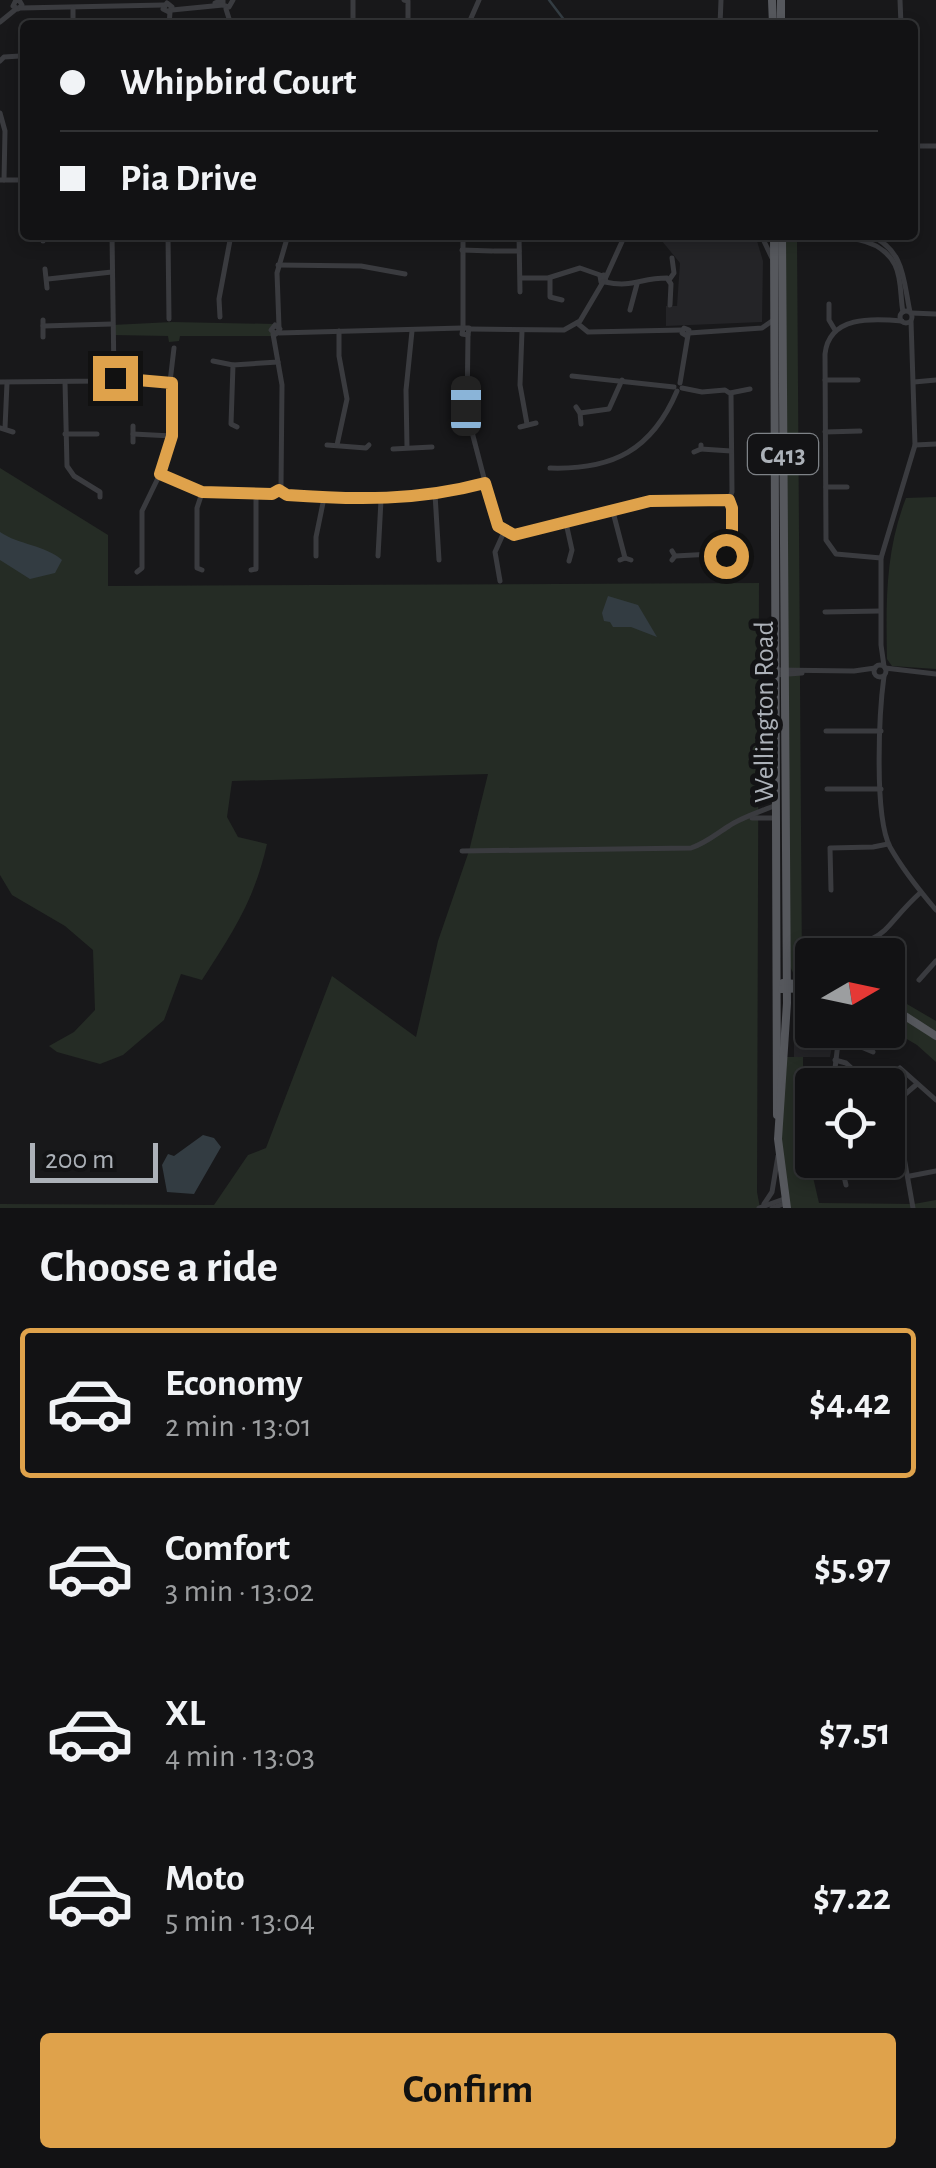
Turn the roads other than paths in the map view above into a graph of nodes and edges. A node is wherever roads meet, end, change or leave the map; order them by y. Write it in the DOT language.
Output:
graph roads {
  1 [pos="243,0"];
  2 [pos="16,3"];
  3 [pos="228,4"];
  4 [pos="74,8"];
  5 [pos="168,9"];
  6 [pos="3,20"];
  7 [pos="74,20"];
  8 [pos="168,20"];
  9 [pos="0,50"];
  10 [pos="20,56"];
  11 [pos="2,59"];
  12 [pos="3,114"];
  13 [pos="2,180"];
  14 [pos="112,240"];
  15 [pos="168,240"];
  16 [pos="231,240"];
  17 [pos="286,240"];
  18 [pos="463,240"];
  19 [pos="520,240"];
  20 [pos="623,240"];
  21 [pos="764,240"];
  22 [pos="778,240"];
  23 [pos="778,240"];
  24 [pos="860,240"];
  25 [pos="879,240"];
  26 [pos="462,250"];
  27 [pos="520,251"];
  28 [pos="672,258"];
  29 [pos="896,260"];
  30 [pos="774,261"];
  31 [pos="278,265"];
  32 [pos="46,270"];
  33 [pos="112,272"];
  34 [pos="406,274"];
  35 [pos="521,278"];
  36 [pos="550,278"];
  37 [pos="48,279"];
  38 [pos="603,279"];
  39 [pos="669,280"];
  40 [pos="638,283"];
  41 [pos="46,288"];
  42 [pos="520,292"];
  43 [pos="562,300"];
  44 [pos="829,304"];
  45 [pos="670,305"];
  46 [pos="630,310"];
  47 [pos="936,314"];
  48 [pos="220,317"];
  49 [pos="907,317"];
  50 [pos="168,319"];
  51 [pos="774,319"];
  52 [pos="112,324"];
  53 [pos="578,324"];
  54 [pos="762,328"];
  55 [pos="277,330"];
  56 [pos="835,330"];
  57 [pos="339,331"];
  58 [pos="412,331"];
  59 [pos="466,331"];
  60 [pos="522,331"];
  61 [pos="687,333"];
  62 [pos="43,337"];
  63 [pos="774,344"];
  64 [pos="174,348"];
  65 [pos="278,358"];
  66 [pos="213,361"];
  67 [pos="233,365"];
  68 [pos="570,375"];
  69 [pos="114,377"];
  70 [pos="622,380"];
  71 [pos="825,380"];
  72 [pos="858,380"];
  73 [pos="936,380"];
  74 [pos="3,382"];
  75 [pos="65,382"];
  76 [pos="170,382"];
  77 [pos="914,382"];
  78 [pos="678,387"];
  79 [pos="750,389"];
  80 [pos="730,393"];
  81 [pos="536,423"];
  82 [pos="581,424"];
  83 [pos="231,425"];
  84 [pos="133,426"];
  85 [pos="2,428"];
  86 [pos="13,432"];
  87 [pos="826,432"];
  88 [pos="860,432"];
  89 [pos="65,434"];
  90 [pos="97,434"];
  91 [pos="172,436"];
  92 [pos="916,444"];
  93 [pos="936,444"];
  94 [pos="326,445"];
  95 [pos="337,445"];
  96 [pos="406,447"];
  97 [pos="432,447"];
  98 [pos="367,448"];
  99 [pos="393,449"];
  100 [pos="699,449"];
  101 [pos="731,451"];
  102 [pos="550,468"];
  103 [pos="160,474"];
  104 [pos="485,483"];
  105 [pos="847,486"];
  106 [pos="826,488"];
  107 [pos="279,490"];
  108 [pos="101,492"];
  109 [pos="202,492"];
  110 [pos="256,493"];
  111 [pos="436,494"];
  112 [pos="324,498"];
  113 [pos="381,500"];
  114 [pos="729,500"];
  115 [pos="612,511"];
  116 [pos="566,523"];
  117 [pos="504,532"];
  118 [pos="731,553"];
  119 [pos="673,555"];
  120 [pos="378,556"];
  121 [pos="316,558"];
  122 [pos="749,558"];
  123 [pos="881,558"];
  124 [pos="625,559"];
  125 [pos="439,560"];
  126 [pos="569,561"];
  127 [pos="142,570"];
  128 [pos="197,570"];
  129 [pos="256,570"];
  130 [pos="503,577"];
  131 [pos="826,612"];
  132 [pos="880,612"];
  133 [pos="880,671"];
  134 [pos="780,672"];
  135 [pos="936,674"];
  136 [pos="826,731"];
  137 [pos="881,731"];
  138 [pos="827,789"];
  139 [pos="882,789"];
  140 [pos="778,813"];
  141 [pos="749,818"];
  142 [pos="888,844"];
  143 [pos="462,851"];
  144 [pos="831,890"];
  145 [pos="921,892"];
  146 [pos="936,910"];
  147 [pos="876,938"];
  148 [pos="786,960"];
  149 [pos="936,960"];
  150 [pos="795,977"];
  151 [pos="919,980"];
  152 [pos="783,986"];
  153 [pos="795,986"];
  154 [pos="795,997"];
  155 [pos="787,1004"];
  156 [pos="905,1017"];
  157 [pos="936,1036"];
  158 [pos="870,1049"];
  159 [pos="834,1060"];
  160 [pos="834,1068"];
  161 [pos="851,1068"];
  162 [pos="905,1073"];
  163 [pos="917,1084"];
  164 [pos="905,1096"];
  165 [pos="936,1100"];
  166 [pos="779,1128"];
  167 [pos="778,1156"];
  168 [pos="905,1158"];
  169 [pos="936,1171"];
  170 [pos="909,1176"];
  171 [pos="844,1178"];
  172 [pos="846,1186"];
  173 [pos="786,1203"];
  174 [pos="762,1206"];
  175 [pos="772,1208"];
  176 [pos="913,1208"];
  1 -- 3 [label="street"];
  2 -- 4 [label="street"];
  2 -- 6 [label="street"];
  3 -- 5 [label="street"];
  4 -- 5 [label="street"];
  4 -- 7 [label="street"];
  5 -- 8 [label="street"];
  9 -- 11 [label="street"];
  10 -- 11 [label="street"];
  12 -- 13 [label="street"];
  14 -- 33 [label="street"];
  15 -- 50 [label="street"];
  16 -- 48 [label="street"];
  17 -- 31 [label="street"];
  18 -- 26 [label="street"];
  19 -- 27 [label="street"];
  20 -- 38 [label="street"];
  21 -- 30 [label="street"];
  22 -- 30 [label="main road, Wellington Road / C413"];
  23 -- 134 [label="main road, Wellington Road / C413"];
  24 -- 29 [label="street"];
  25 -- 29 [label="street"];
  26 -- 27 [label="street"];
  26 -- 59 [label="street"];
  27 -- 35 [label="street"];
  28 -- 39 [label="street"];
  29 -- 49 [label="street"];
  30 -- 51 [label="main road, Wellington Road / C413"];
  31 -- 34 [label="street"];
  31 -- 55 [label="street"];
  32 -- 37 [label="street"];
  33 -- 37 [label="street"];
  33 -- 52 [label="street"];
  35 -- 36 [label="street"];
  35 -- 42 [label="street"];
  36 -- 38 [label="street"];
  36 -- 43 [label="street"];
  37 -- 41 [label="street"];
  38 -- 40 [label="street"];
  38 -- 53 [label="street"];
  39 -- 40 [label="street"];
  39 -- 45 [label="street"];
  40 -- 46 [label="street"];
  44 -- 56 [label="street"];
  47 -- 49 [label="street"];
  49 -- 56 [label="street"];
  49 -- 77 [label="street"];
  51 -- 54 [label="street"];
  51 -- 63 [label="main road, Wellington Road / C413"];
  52 -- 62 [label="street"];
  52 -- 69 [label="street"];
  53 -- 60 [label="street"];
  53 -- 61 [label="street"];
  54 -- 61 [label="street"];
  54 -- 63 [label="street"];
  55 -- 57 [label="street"];
  55 -- 65 [label="street"];
  56 -- 71 [label="street"];
  57 -- 58 [label="street"];
  57 -- 95 [label="street"];
  58 -- 59 [label="street"];
  58 -- 96 [label="street"];
  59 -- 60 [label="street"];
  59 -- 104 [label="street"];
  60 -- 81 [label="street"];
  61 -- 78 [label="street"];
  63 -- 134 [label="main road, Wellington Road / C413"];
  64 -- 76 [label="street"];
  65 -- 67 [label="street"];
  65 -- 107 [label="street"];
  66 -- 67 [label="street"];
  67 -- 83 [label="street"];
  68 -- 70 [label="street"];
  69 -- 75 [label="street"];
  69 -- 76 [label="street"];
  70 -- 78 [label="street"];
  70 -- 82 [label="street"];
  71 -- 72 [label="street"];
  71 -- 87 [label="street"];
  73 -- 77 [label="street"];
  74 -- 75 [label="street"];
  74 -- 85 [label="street"];
  75 -- 89 [label="street"];
  76 -- 91 [label="street"];
  77 -- 92 [label="street"];
  78 -- 80 [label="street"];
  78 -- 102 [label="street"];
  79 -- 80 [label="street"];
  80 -- 101 [label="street"];
  84 -- 91 [label="street"];
  85 -- 86 [label="street"];
  87 -- 88 [label="street"];
  87 -- 106 [label="street"];
  89 -- 90 [label="street"];
  89 -- 108 [label="street"];
  91 -- 103 [label="street"];
  92 -- 93 [label="street"];
  92 -- 123 [label="street"];
  94 -- 95 [label="street"];
  95 -- 98 [label="street"];
  96 -- 97 [label="street"];
  96 -- 99 [label="street"];
  100 -- 101 [label="street"];
  101 -- 114 [label="street"];
  103 -- 109 [label="street"];
  103 -- 127 [label="street"];
  104 -- 111 [label="street"];
  104 -- 117 [label="street"];
  105 -- 106 [label="street"];
  106 -- 123 [label="street"];
  107 -- 110 [label="street"];
  107 -- 112 [label="street"];
  109 -- 110 [label="street"];
  109 -- 128 [label="street"];
  110 -- 129 [label="street"];
  111 -- 113 [label="street"];
  111 -- 125 [label="street"];
  112 -- 113 [label="street"];
  112 -- 121 [label="street"];
  113 -- 120 [label="street"];
  114 -- 115 [label="street"];
  114 -- 118 [label="street"];
  115 -- 116 [label="street"];
  115 -- 124 [label="street"];
  116 -- 117 [label="street"];
  116 -- 126 [label="street"];
  117 -- 130 [label="street"];
  118 -- 119 [label="street"];
  118 -- 122 [label="street"];
  123 -- 132 [label="street"];
  131 -- 132 [label="street"];
  132 -- 133 [label="street"];
  133 -- 134 [label="street"];
  133 -- 135 [label="street"];
  133 -- 137 [label="street"];
  134 -- 140 [label="main road, Wellington Road / C413"];
  134 -- 140 [label="main road, Wellington Road / C413"];
  136 -- 137 [label="street"];
  137 -- 139 [label="street"];
  138 -- 139 [label="street"];
  139 -- 142 [label="street"];
  140 -- 141 [label="street"];
  140 -- 141 [label="street"];
  140 -- 148 [label="main road, Wellington Road / C413"];
  140 -- 152 [label="main road, Wellington Road / C413"];
  141 -- 143 [label="street"];
  142 -- 144 [label="street"];
  142 -- 145 [label="street"];
  145 -- 146 [label="street"];
  145 -- 147 [label="street"];
  148 -- 150 [label="main road"];
  148 -- 152 [label="main road, Wellington Road / C413"];
  149 -- 151 [label="street"];
  152 -- 153 [label="main road"];
  152 -- 155 [label="main road, Wellington Road / C413"];
  152 -- 166 [label="main road, Wellington Road / C413"];
  154 -- 155 [label="main road"];
  155 -- 166 [label="main road, Wellington Road / C413"];
  156 -- 157 [label="main road"];
  158 -- 159 [label="street"];
  159 -- 160 [label="street"];
  159 -- 161 [label="street"];
  162 -- 163 [label="street"];
  163 -- 164 [label="street"];
  163 -- 165 [label="street"];
  166 -- 167 [label="main road, Wellington Road / C413"];
  167 -- 173 [label="main road, Wellington Road / C413"];
  167 -- 174 [label="street"];
  168 -- 170 [label="street"];
  169 -- 170 [label="street"];
  170 -- 176 [label="street"];
  171 -- 172 [label="street"];
  173 -- 174 [label="street"];
  173 -- 175 [label="street"];
}
